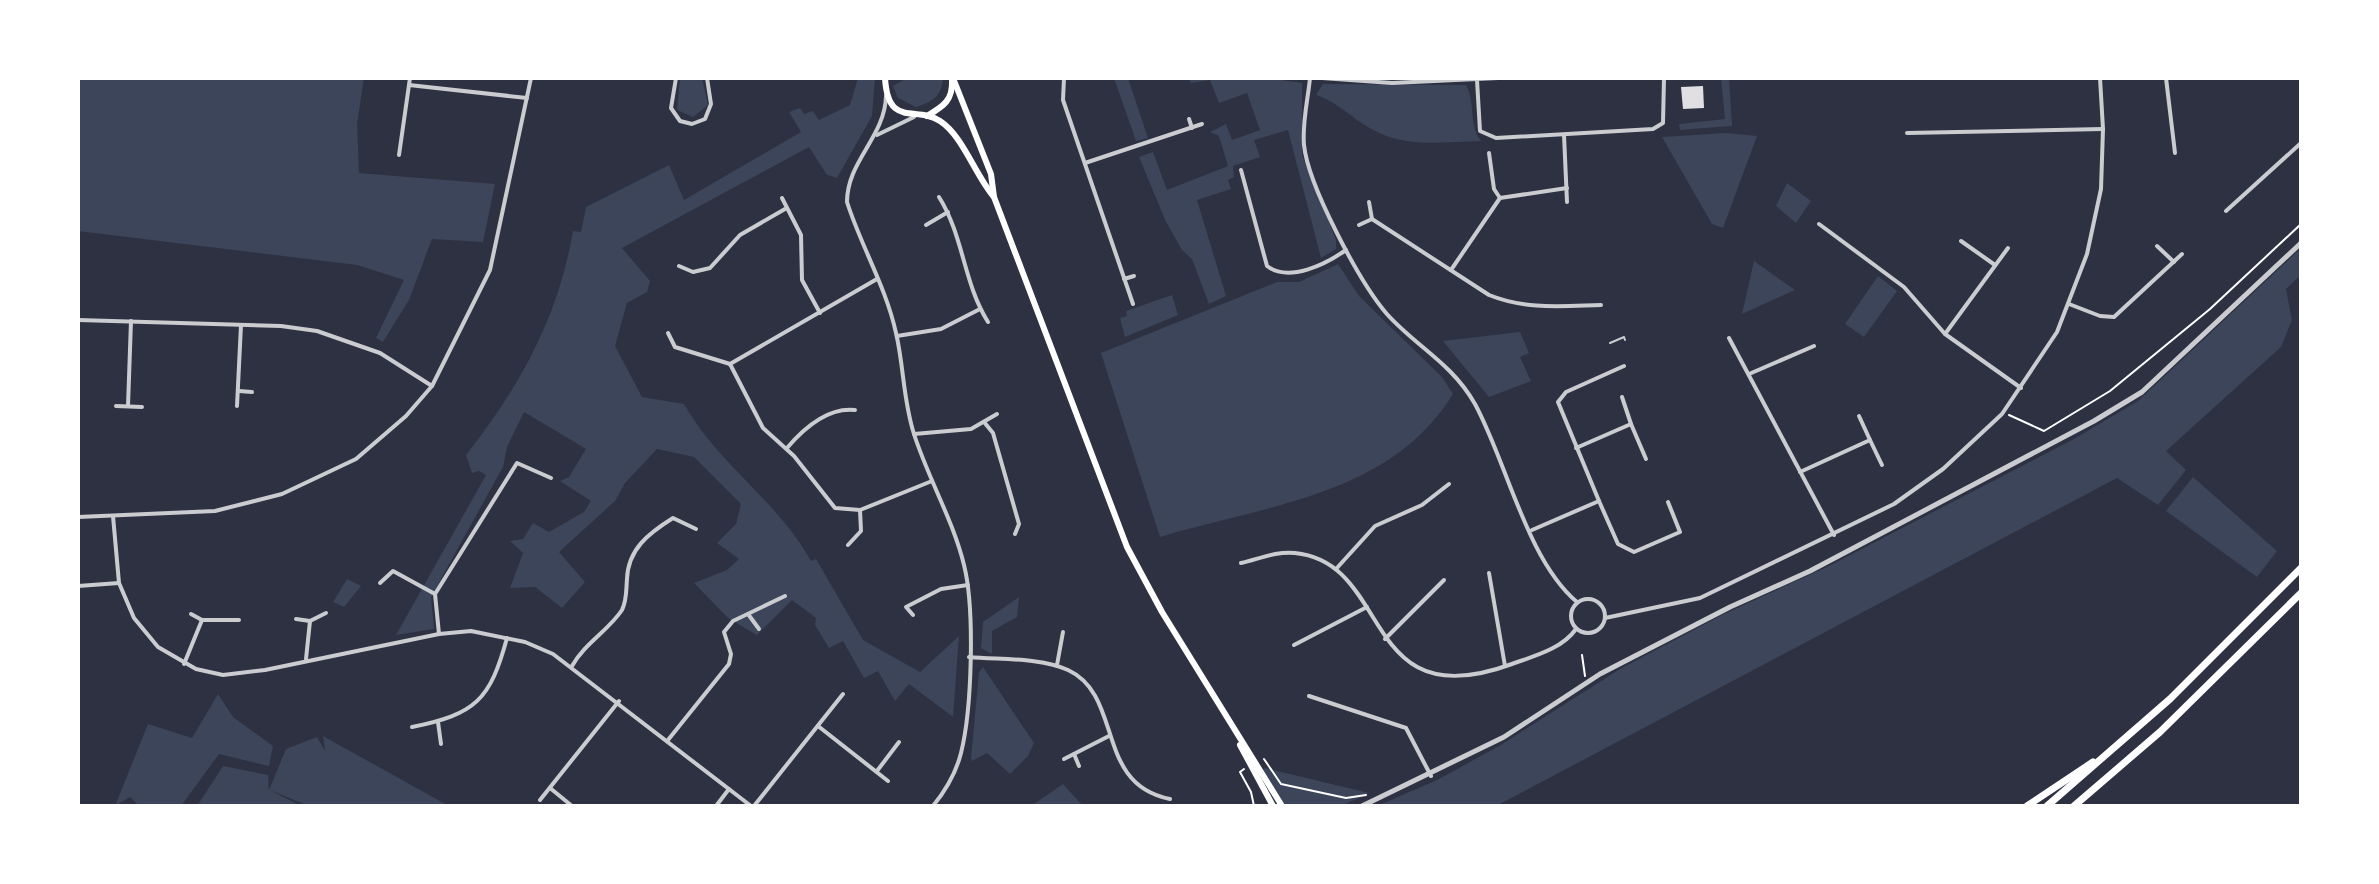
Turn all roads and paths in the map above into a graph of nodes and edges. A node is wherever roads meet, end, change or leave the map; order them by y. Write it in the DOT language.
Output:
graph roads {
  1 [pos="410,78"];
  2 [pos="531,78"];
  3 [pos="676,78"];
  4 [pos="707,78"];
  5 [pos="885,78"];
  6 [pos="952,78"];
  7 [pos="1064,78"];
  8 [pos="1310,78"];
  9 [pos="1322,78"];
  10 [pos="1498,78"];
  11 [pos="1664,78"];
  12 [pos="2100,78"];
  13 [pos="2166,78"];
  14 [pos="1477,80"];
  15 [pos="409,85"];
  16 [pos="886,95"];
  17 [pos="527,98"];
  18 [pos="927,116"];
  19 [pos="914,117"];
  20 [pos="1189,119"];
  21 [pos="1202,124"];
  22 [pos="1192,128"];
  23 [pos="2103,129"];
  24 [pos="1907,133"];
  25 [pos="1564,135"];
  26 [pos="876,136"];
  27 [pos="2301,143"];
  28 [pos="1489,153"];
  29 [pos="2175,153"];
  30 [pos="399,155"];
  31 [pos="1085,163"];
  32 [pos="1241,170"];
  33 [pos="1244,179"];
  34 [pos="1236,181"];
  35 [pos="1567,188"];
  36 [pos="939,197"];
  37 [pos="994,197"];
  38 [pos="782,198"];
  39 [pos="1500,198"];
  40 [pos="1369,202"];
  41 [pos="1567,202"];
  42 [pos="785,209"];
  43 [pos="2226,211"];
  44 [pos="948,212"];
  45 [pos="1372,219"];
  46 [pos="1819,224"];
  47 [pos="2301,224"];
  48 [pos="926,225"];
  49 [pos="1359,225"];
  50 [pos="1961,241"];
  51 [pos="2301,243"];
  52 [pos="2157,246"];
  53 [pos="2008,248"];
  54 [pos="1346,250"];
  55 [pos="2182,254"];
  56 [pos="2174,262"];
  57 [pos="1995,265"];
  58 [pos="679,266"];
  59 [pos="1451,270"];
  60 [pos="1134,276"];
  61 [pos="877,279"];
  62 [pos="1124,279"];
  63 [pos="1133,304"];
  64 [pos="2069,304"];
  65 [pos="1601,305"];
  66 [pos="980,309"];
  67 [pos="820,313"];
  68 [pos="78,320"];
  69 [pos="131,321"];
  70 [pos="988,322"];
  71 [pos="241,325"];
  72 [pos="668,333"];
  73 [pos="1945,334"];
  74 [pos="897,336"];
  75 [pos="1729,338"];
  76 [pos="1625,340"];
  77 [pos="1610,343"];
  78 [pos="1814,346"];
  79 [pos="730,364"];
  80 [pos="1624,366"];
  81 [pos="1749,374"];
  82 [pos="432,386"];
  83 [pos="2021,388"];
  84 [pos="238,391"];
  85 [pos="252,392"];
  86 [pos="1622,397"];
  87 [pos="116,406"];
  88 [pos="128,406"];
  89 [pos="237,406"];
  90 [pos="142,407"];
  91 [pos="855,410"];
  92 [pos="997,414"];
  93 [pos="2002,414"];
  94 [pos="1859,416"];
  95 [pos="984,422"];
  96 [pos="1631,424"];
  97 [pos="914,434"];
  98 [pos="1870,440"];
  99 [pos="1576,448"];
  100 [pos="786,449"];
  101 [pos="1646,459"];
  102 [pos="1882,465"];
  103 [pos="1800,472"];
  104 [pos="551,478"];
  105 [pos="932,481"];
  106 [pos="1449,484"];
  107 [pos="1599,501"];
  108 [pos="1668,502"];
  109 [pos="860,510"];
  110 [pos="113,516"];
  111 [pos="78,517"];
  112 [pos="696,529"];
  113 [pos="1531,530"];
  114 [pos="1015,534"];
  115 [pos="1834,535"];
  116 [pos="848,545"];
  117 [pos="1241,563"];
  118 [pos="2301,568"];
  119 [pos="1336,569"];
  120 [pos="1489,573"];
  121 [pos="1444,580"];
  122 [pos="119,583"];
  123 [pos="380,583"];
  124 [pos="968,585"];
  125 [pos="78,586"];
  126 [pos="2301,593"];
  127 [pos="435,594"];
  128 [pos="785,596"];
  129 [pos="1577,602"];
  130 [pos="1367,607"];
  131 [pos="326,613"];
  132 [pos="191,614"];
  133 [pos="748,614"];
  134 [pos="913,615"];
  135 [pos="1605,618"];
  136 [pos="296,619"];
  137 [pos="202,620"];
  138 [pos="239,620"];
  139 [pos="310,621"];
  140 [pos="759,629"];
  141 [pos="1576,629"];
  142 [pos="1063,632"];
  143 [pos="439,634"];
  144 [pos="507,638"];
  145 [pos="1385,639"];
  146 [pos="1294,645"];
  147 [pos="1582,655"];
  148 [pos="969,657"];
  149 [pos="306,659"];
  150 [pos="184,664"];
  151 [pos="1057,665"];
  152 [pos="572,666"];
  153 [pos="1505,666"];
  154 [pos="1586,675"];
  155 [pos="843,694"];
  156 [pos="1309,696"];
  157 [pos="619,701"];
  158 [pos="438,722"];
  159 [pos="818,726"];
  160 [pos="412,727"];
  161 [pos="1109,736"];
  162 [pos="668,740"];
  163 [pos="1239,741"];
  164 [pos="899,742"];
  165 [pos="441,744"];
  166 [pos="2118,746"];
  167 [pos="1074,754"];
  168 [pos="1064,759"];
  169 [pos="1264,759"];
  170 [pos="1079,766"];
  171 [pos="877,771"];
  172 [pos="1240,772"];
  173 [pos="1431,776"];
  174 [pos="888,781"];
  175 [pos="550,788"];
  176 [pos="729,789"];
  177 [pos="1371,794"];
  178 [pos="1170,799"];
  179 [pos="540,800"];
  180 [pos="2075,805"];
  181 [pos="572,806"];
  182 [pos="716,806"];
  183 [pos="752,806"];
  184 [pos="933,806"];
  185 [pos="1254,806"];
  186 [pos="1273,806"];
  187 [pos="1282,806"];
  188 [pos="1362,806"];
  189 [pos="2027,806"];
  190 [pos="2047,806"];
  1 -- 15 [label="street"];
  2 -- 17 [label="street"];
  3 -- 4 [label="street"];
  5 -- 16 [label="main road"];
  6 -- 18 [label="main road"];
  6 -- 37 [label="main road"];
  7 -- 31 [label="street"];
  8 -- 54 [label="street"];
  9 -- 14 [label="street"];
  10 -- 14 [label="street"];
  11 -- 25 [label="street"];
  12 -- 23 [label="street"];
  13 -- 29 [label="street"];
  14 -- 25 [label="street"];
  15 -- 17 [label="street"];
  15 -- 30 [label="street"];
  16 -- 19 [label="main road"];
  16 -- 26 [label="street"];
  17 -- 82 [label="street"];
  18 -- 19 [label="main road"];
  18 -- 37 [label="main road"];
  19 -- 26 [label="street"];
  20 -- 22 [label="street"];
  21 -- 22 [label="street"];
  22 -- 31 [label="street"];
  23 -- 24 [label="street"];
  23 -- 64 [label="street"];
  25 -- 35 [label="street"];
  26 -- 61 [label="street"];
  27 -- 43 [label="street"];
  28 -- 39 [label="street"];
  31 -- 62 [label="street"];
  32 -- 33 [label="street"];
  33 -- 34 [label="street"];
  33 -- 54 [label="street"];
  35 -- 39 [label="street"];
  35 -- 41 [label="street"];
  36 -- 44 [label="street"];
  37 -- 163 [label="main road"];
  38 -- 42 [label="street"];
  39 -- 59 [label="street"];
  40 -- 45 [label="street"];
  42 -- 58 [label="street"];
  42 -- 67 [label="street"];
  44 -- 48 [label="street"];
  44 -- 66 [label="street"];
  45 -- 49 [label="street"];
  45 -- 59 [label="street"];
  46 -- 73 [label="street"];
  47 -- 93 [label="path"];
  50 -- 57 [label="street"];
  51 -- 173 [label="street"];
  52 -- 56 [label="street"];
  53 -- 57 [label="street"];
  54 -- 113 [label="street"];
  55 -- 56 [label="street"];
  56 -- 64 [label="street"];
  57 -- 73 [label="street"];
  59 -- 65 [label="street"];
  60 -- 62 [label="street"];
  61 -- 67 [label="street"];
  61 -- 74 [label="street"];
  62 -- 63 [label="street"];
  64 -- 83 [label="street"];
  66 -- 70 [label="street"];
  66 -- 74 [label="street"];
  67 -- 79 [label="street"];
  68 -- 69 [label="street"];
  69 -- 71 [label="street"];
  69 -- 88 [label="street"];
  71 -- 82 [label="street"];
  71 -- 84 [label="street"];
  72 -- 79 [label="street"];
  73 -- 83 [label="street"];
  74 -- 97 [label="street"];
  75 -- 81 [label="street"];
  76 -- 77 [label="lane"];
  78 -- 81 [label="street"];
  79 -- 100 [label="street"];
  80 -- 99 [label="street"];
  81 -- 103 [label="street"];
  82 -- 110 [label="street"];
  83 -- 93 [label="street"];
  84 -- 85 [label="street"];
  84 -- 89 [label="street"];
  86 -- 96 [label="street"];
  87 -- 88 [label="street"];
  88 -- 90 [label="street"];
  91 -- 100 [label="street"];
  92 -- 95 [label="street"];
  93 -- 115 [label="street"];
  94 -- 98 [label="street"];
  95 -- 97 [label="street"];
  95 -- 114 [label="street"];
  96 -- 99 [label="street"];
  96 -- 101 [label="street"];
  97 -- 105 [label="street"];
  98 -- 102 [label="street"];
  98 -- 103 [label="street"];
  99 -- 107 [label="street"];
  100 -- 109 [label="street"];
  103 -- 115 [label="street"];
  104 -- 127 [label="street"];
  105 -- 109 [label="street"];
  105 -- 124 [label="street"];
  106 -- 119 [label="street"];
  107 -- 108 [label="street"];
  107 -- 113 [label="street"];
  109 -- 116 [label="street"];
  110 -- 111 [label="street"];
  110 -- 122 [label="street"];
  112 -- 152 [label="street"];
  113 -- 129 [label="street"];
  115 -- 135 [label="street"];
  117 -- 119 [label="street"];
  118 -- 166 [label="highway"];
  119 -- 130 [label="street"];
  120 -- 153 [label="street"];
  121 -- 145 [label="street"];
  122 -- 125 [label="street"];
  122 -- 150 [label="street"];
  123 -- 127 [label="street"];
  124 -- 134 [label="street"];
  124 -- 148 [label="street"];
  126 -- 180 [label="highway"];
  127 -- 143 [label="street"];
  128 -- 133 [label="street"];
  129 -- 135 [label="street"];
  129 -- 141 [label="street"];
  130 -- 145 [label="street"];
  130 -- 146 [label="street"];
  131 -- 139 [label="street"];
  132 -- 137 [label="street"];
  133 -- 140 [label="street"];
  133 -- 162 [label="street"];
  135 -- 141 [label="street"];
  136 -- 139 [label="street"];
  137 -- 138 [label="street"];
  137 -- 150 [label="street"];
  139 -- 149 [label="street"];
  141 -- 153 [label="street"];
  142 -- 151 [label="street"];
  143 -- 144 [label="street"];
  143 -- 149 [label="street"];
  144 -- 152 [label="street"];
  144 -- 158 [label="street"];
  145 -- 153 [label="street"];
  147 -- 154 [label="path"];
  148 -- 151 [label="street"];
  148 -- 184 [label="street"];
  149 -- 150 [label="street"];
  151 -- 161 [label="street"];
  152 -- 157 [label="street"];
  155 -- 159 [label="street"];
  156 -- 173 [label="street"];
  157 -- 162 [label="street"];
  157 -- 175 [label="street"];
  158 -- 160 [label="street"];
  158 -- 165 [label="street"];
  159 -- 171 [label="street"];
  159 -- 183 [label="street"];
  161 -- 167 [label="street"];
  161 -- 178 [label="street"];
  162 -- 176 [label="street"];
  163 -- 186 [label="main road"];
  163 -- 187 [label="main road"];
  164 -- 171 [label="street"];
  166 -- 189 [label="highway"];
  166 -- 190 [label="highway"];
  167 -- 168 [label="street"];
  167 -- 170 [label="street"];
  169 -- 177 [label="path"];
  171 -- 174 [label="street"];
  172 -- 185 [label="path"];
  173 -- 188 [label="street"];
  175 -- 179 [label="street"];
  175 -- 181 [label="street"];
  176 -- 182 [label="street"];
  176 -- 183 [label="street"];
}
